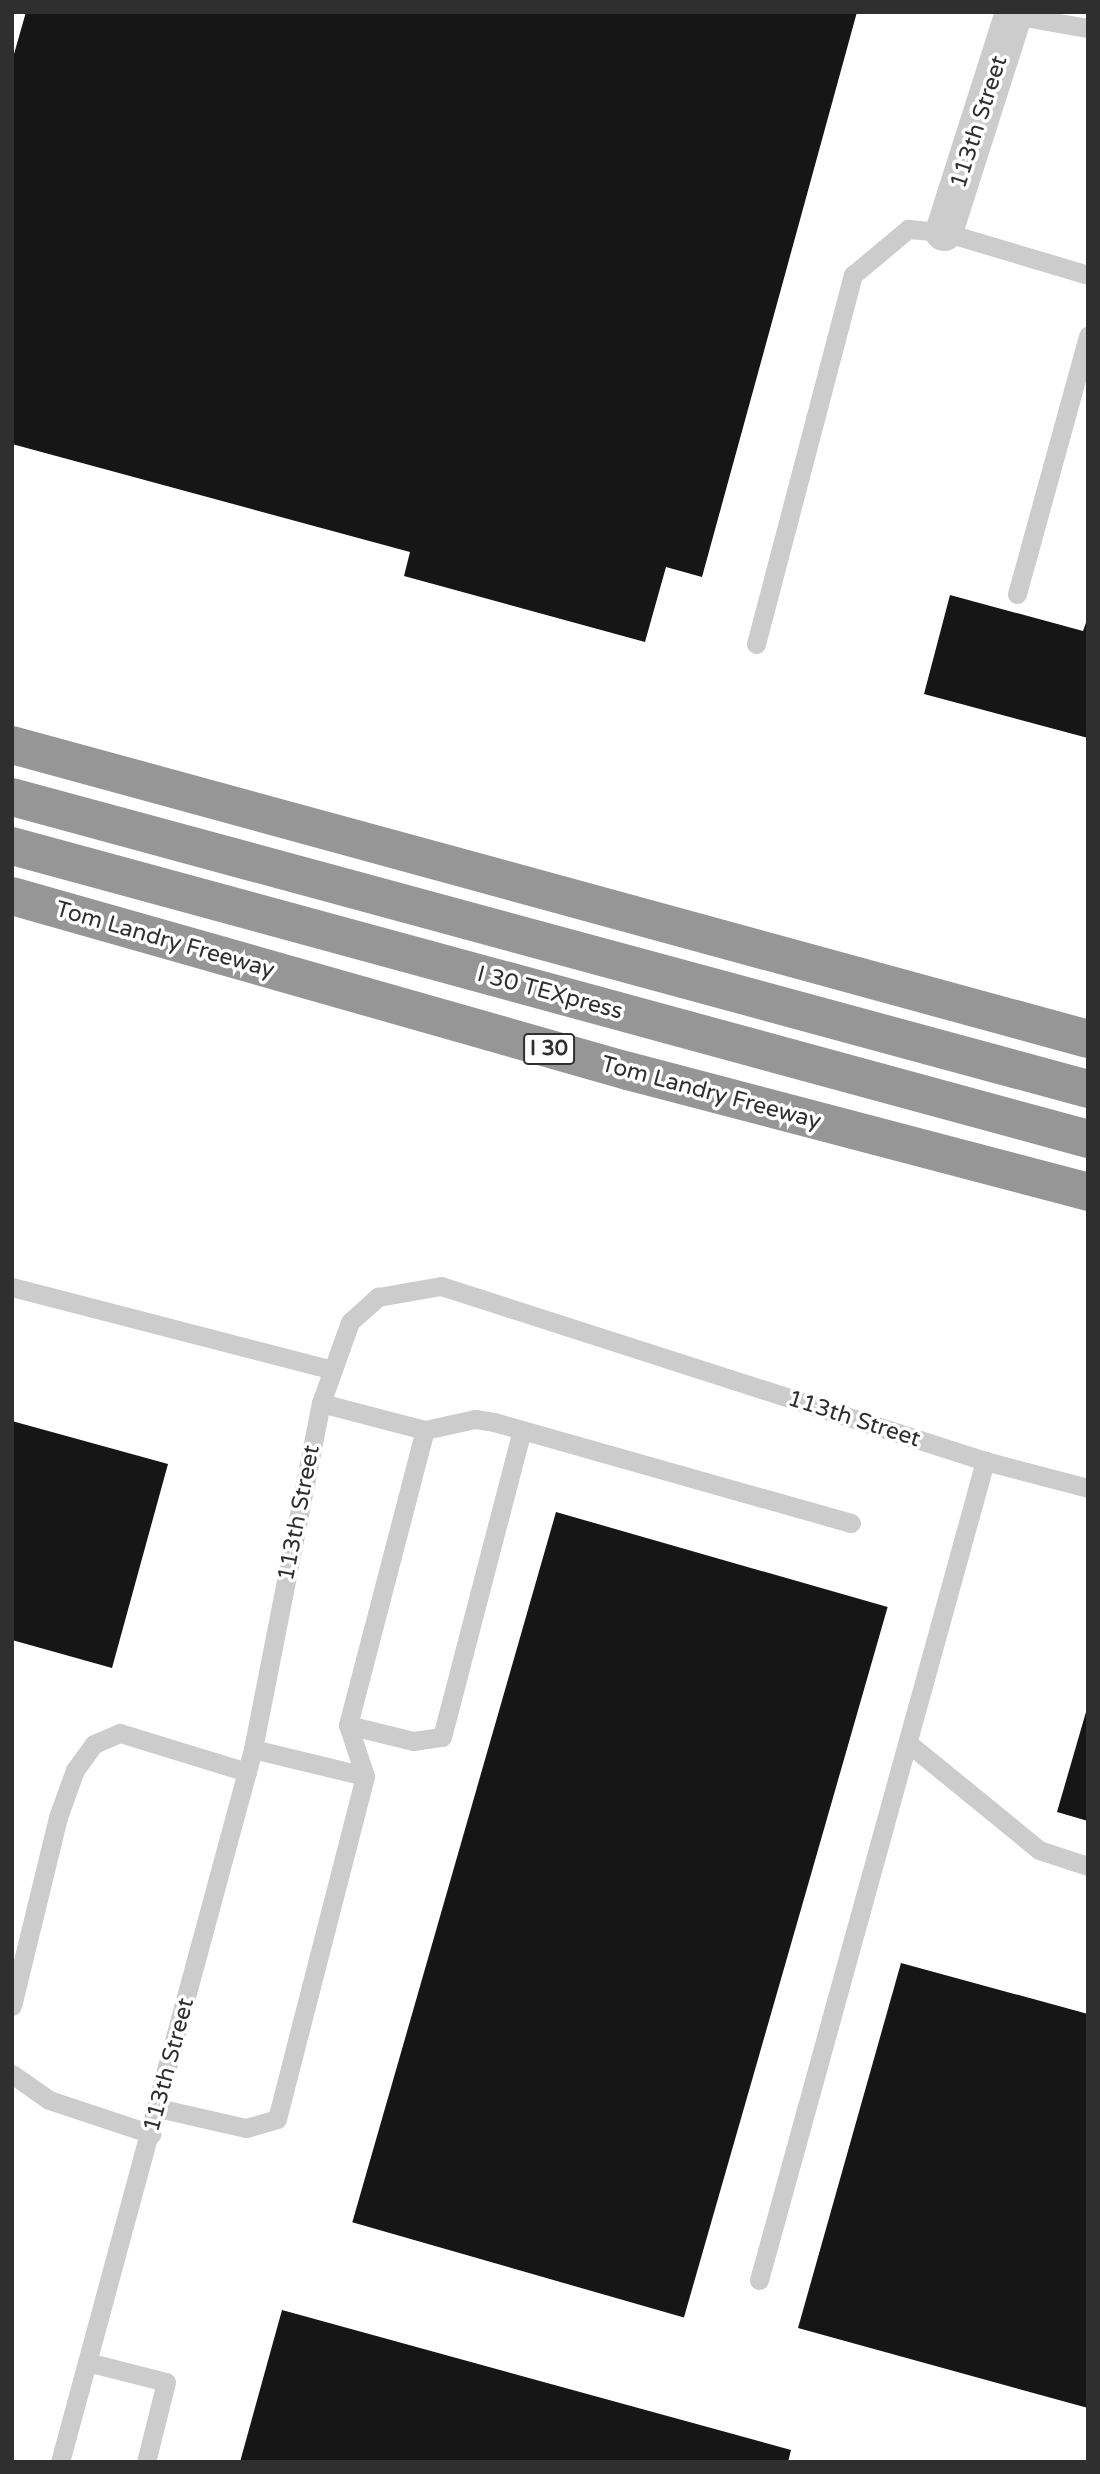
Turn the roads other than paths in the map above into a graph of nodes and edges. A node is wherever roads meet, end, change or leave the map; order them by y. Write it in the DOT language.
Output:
graph roads {
  1 [pos="1014,13"];
  2 [pos="1088,28"];
  3 [pos="944,232"];
  4 [pos="1088,275"];
  5 [pos="1088,336"];
  6 [pos="1017,594"];
  7 [pos="756,644"];
  8 [pos="12,745"];
  9 [pos="12,797"];
  10 [pos="12,846"];
  11 [pos="12,897"];
  12 [pos="1088,1039"];
  13 [pos="1088,1089"];
  14 [pos="1088,1139"];
  15 [pos="1088,1192"];
  16 [pos="12,1287"];
  17 [pos="330,1369"];
  18 [pos="321,1403"];
  19 [pos="425,1430"];
  20 [pos="522,1430"];
  21 [pos="985,1461"];
  22 [pos="1088,1488"];
  23 [pos="851,1523"];
  24 [pos="348,1725"];
  25 [pos="908,1744"];
  26 [pos="253,1749"];
  27 [pos="247,1772"];
  28 [pos="365,1776"];
  29 [pos="1088,1866"];
  30 [pos="12,2006"];
  31 [pos="13,2076"];
  32 [pos="158,2108"];
  33 [pos="150,2134"];
  34 [pos="759,2280"];
  35 [pos="87,2362"];
  36 [pos="60,2462"];
  37 [pos="146,2462"];
  1 -- 2 [label="lane"];
  1 -- 3 [label="street, 113th Street"];
  3 -- 4 [label="lane"];
  3 -- 7 [label="lane"];
  5 -- 6 [label="lane"];
  8 -- 12 [label="highway"];
  9 -- 13 [label="highway"];
  10 -- 14 [label="highway, I 30 TEXpress"];
  11 -- 15 [label="highway, Tom Landry Freeway / I 30"];
  16 -- 17 [label="lane"];
  17 -- 18 [label="lane, 113th Street"];
  17 -- 21 [label="lane, 113th Street"];
  18 -- 19 [label="lane"];
  18 -- 26 [label="lane, 113th Street"];
  19 -- 20 [label="lane"];
  19 -- 24 [label="lane"];
  20 -- 23 [label="lane"];
  20 -- 24 [label="lane"];
  21 -- 22 [label="lane, 113th Street"];
  21 -- 25 [label="lane"];
  24 -- 28 [label="lane"];
  25 -- 29 [label="lane"];
  25 -- 34 [label="lane"];
  26 -- 27 [label="lane, 113th Street"];
  26 -- 28 [label="lane"];
  27 -- 30 [label="lane"];
  27 -- 32 [label="lane, 113th Street"];
  28 -- 32 [label="lane"];
  31 -- 33 [label="lane"];
  32 -- 33 [label="lane, 113th Street"];
  33 -- 35 [label="lane, 113th Street"];
  35 -- 36 [label="lane, 113th Street"];
  35 -- 37 [label="lane"];
}
